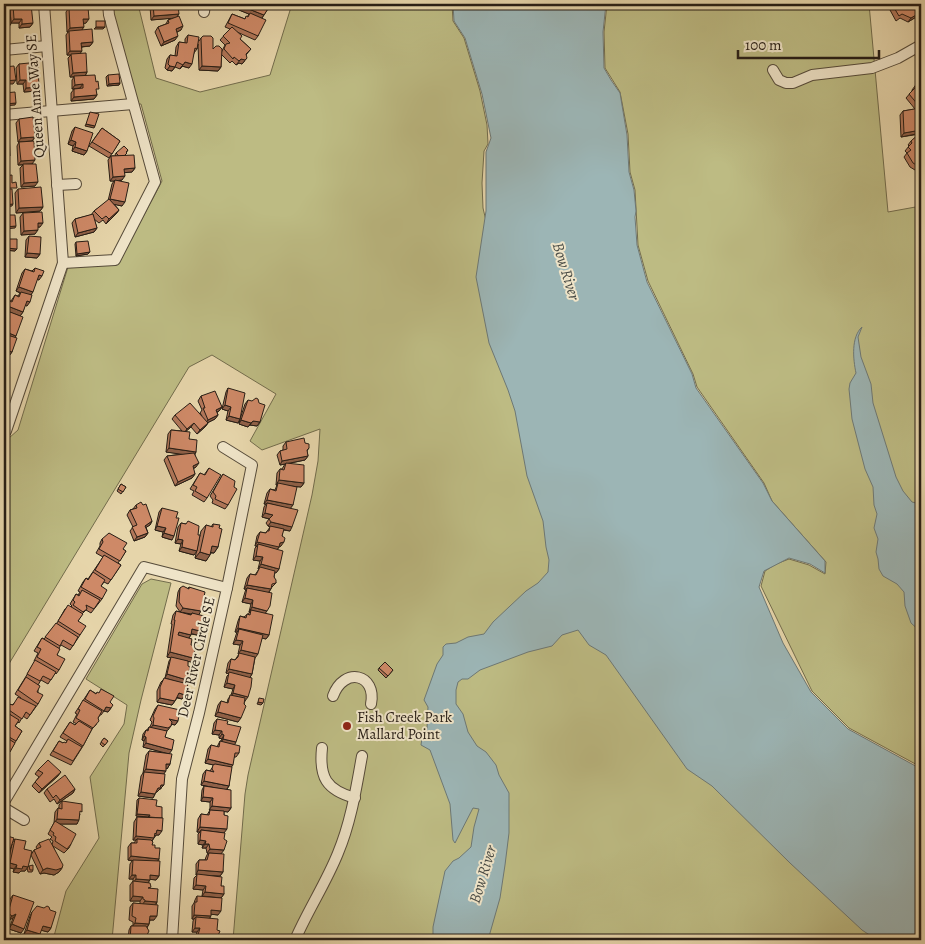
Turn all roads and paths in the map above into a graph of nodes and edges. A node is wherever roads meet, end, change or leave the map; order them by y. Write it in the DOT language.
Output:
graph roads {
  1 [pos="44,4"];
  2 [pos="108,4"];
  3 [pos="47,46"];
  4 [pos="921,46"];
  5 [pos="4,50"];
  6 [pos="773,70"];
  7 [pos="133,104"];
  8 [pos="52,111"];
  9 [pos="4,115"];
  10 [pos="76,184"];
  11 [pos="57,185"];
  12 [pos="63,263"];
  13 [pos="4,431"];
  14 [pos="223,447"];
  15 [pos="227,588"];
  16 [pos="333,696"];
  17 [pos="371,704"];
  18 [pos="322,748"];
  19 [pos="362,756"];
  20 [pos="355,798"];
  21 [pos="4,802"];
  22 [pos="4,808"];
  23 [pos="24,820"];
  24 [pos="172,940"];
  25 [pos="295,940"];
  1 -- 3 [label="street, Queen Anne Way SE"];
  2 -- 7 [label="street"];
  3 -- 5 [label="street"];
  3 -- 8 [label="street, Queen Anne Way SE"];
  4 -- 6 [label="street"];
  7 -- 8 [label="street"];
  7 -- 12 [label="street"];
  8 -- 9 [label="street"];
  8 -- 11 [label="street, Queen Anne Way SE"];
  10 -- 11 [label="street"];
  11 -- 12 [label="street, Queen Anne Way SE"];
  12 -- 13 [label="street, Queen Anne Way SE"];
  14 -- 15 [label="street"];
  15 -- 21 [label="street, Deer River Circle SE"];
  15 -- 24 [label="street, Deer River Circle SE"];
  16 -- 17 [label="street"];
  18 -- 20 [label="street"];
  19 -- 20 [label="street"];
  20 -- 25 [label="street"];
  22 -- 23 [label="street"];
}
